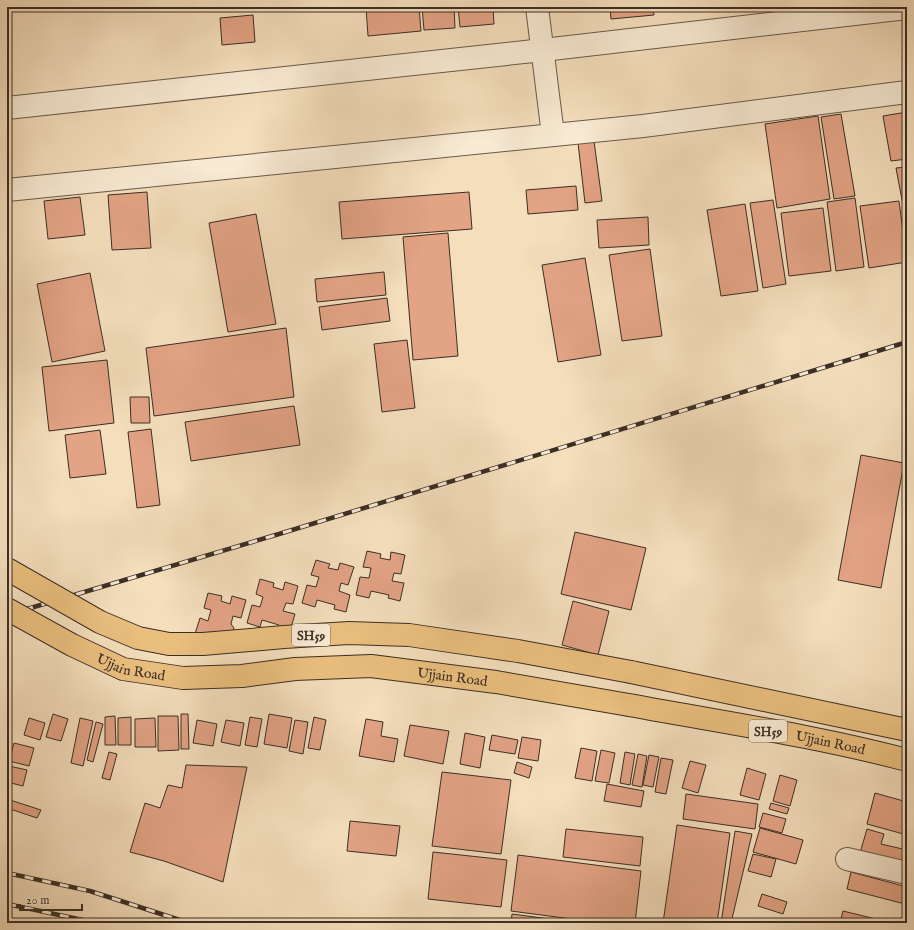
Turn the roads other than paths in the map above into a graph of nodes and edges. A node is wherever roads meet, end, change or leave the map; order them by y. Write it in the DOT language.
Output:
graph roads {
  1 [pos="537,7"];
  2 [pos="907,8"];
  3 [pos="543,50"];
  4 [pos="907,92"];
  5 [pos="7,108"];
  6 [pos="553,136"];
  7 [pos="7,190"];
  8 [pos="7,569"];
  9 [pos="7,609"];
  10 [pos="907,730"];
  11 [pos="907,760"];
  12 [pos="847,860"];
  13 [pos="907,873"];
  1 -- 3 [label="street"];
  2 -- 3 [label="street"];
  3 -- 5 [label="street"];
  3 -- 6 [label="street"];
  4 -- 6 [label="street"];
  6 -- 7 [label="street"];
  8 -- 10 [label="main road, SH59, bridge"];
  9 -- 11 [label="main road, Ujjain Road / SH59, bridge"];
  12 -- 13 [label="street"];
}
